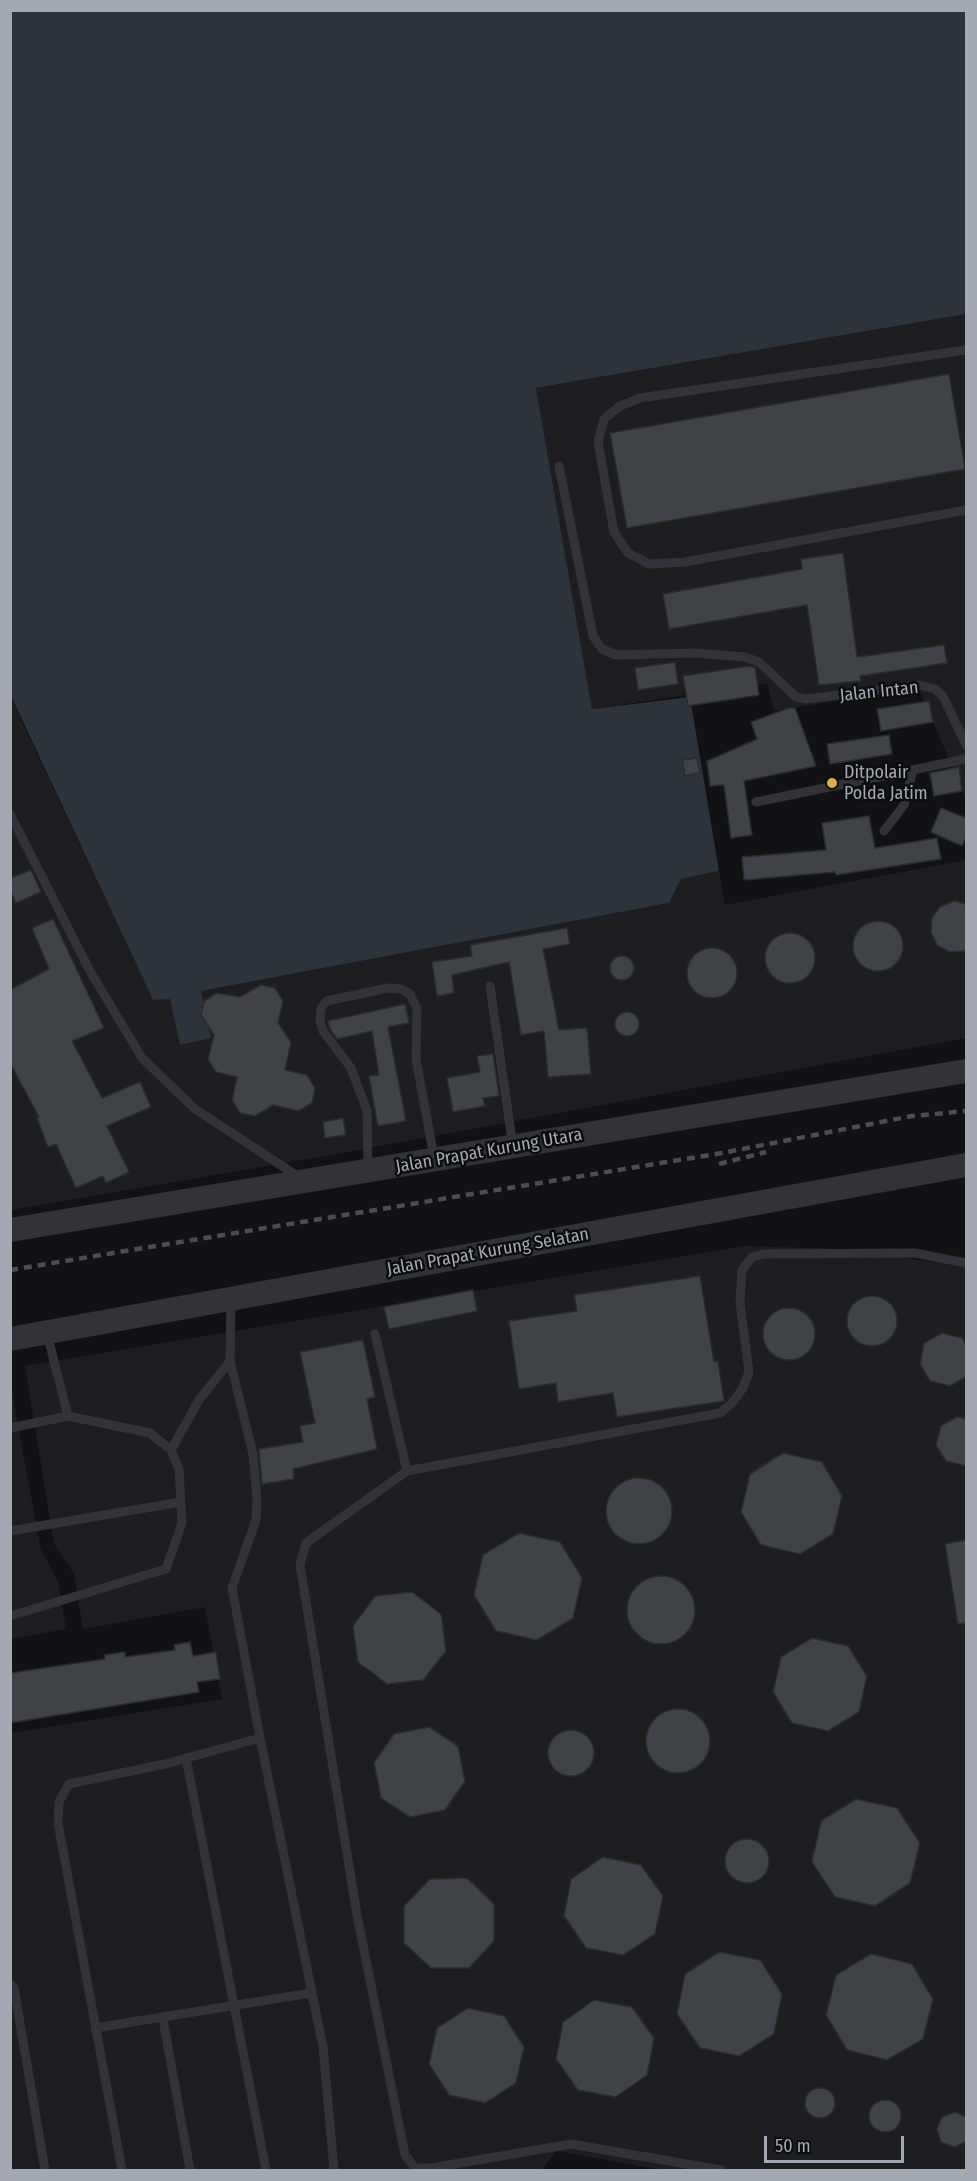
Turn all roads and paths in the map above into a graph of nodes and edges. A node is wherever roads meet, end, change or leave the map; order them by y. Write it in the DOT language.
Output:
graph roads {
  1 [pos="966,350"];
  2 [pos="559,466"];
  3 [pos="966,510"];
  4 [pos="966,745"];
  5 [pos="966,759"];
  6 [pos="913,770"];
  7 [pos="756,802"];
  8 [pos="10,814"];
  9 [pos="884,831"];
  10 [pos="490,986"];
  11 [pos="966,1071"];
  12 [pos="513,1147"];
  13 [pos="434,1160"];
  14 [pos="966,1165"];
  15 [pos="368,1172"];
  16 [pos="307,1182"];
  17 [pos="10,1230"];
  18 [pos="966,1263"];
  19 [pos="231,1298"];
  20 [pos="47,1333"];
  21 [pos="375,1334"];
  22 [pos="10,1339"];
  23 [pos="230,1361"];
  24 [pos="68,1416"];
  25 [pos="10,1428"];
  26 [pos="171,1450"];
  27 [pos="407,1471"];
  28 [pos="181,1502"];
  29 [pos="10,1531"];
  30 [pos="10,1616"];
  31 [pos="260,1738"];
  32 [pos="186,1758"];
  33 [pos="10,1984"];
  34 [pos="311,1993"];
  35 [pos="234,2007"];
  36 [pos="163,2019"];
  37 [pos="95,2028"];
  38 [pos="45,2170"];
  39 [pos="122,2170"];
  40 [pos="190,2170"];
  41 [pos="266,2170"];
  42 [pos="334,2170"];
  43 [pos="721,2170"];
  1 -- 3 [label="lane"];
  2 -- 4 [label="lane, Jalan Intan"];
  5 -- 6 [label="lane"];
  6 -- 7 [label="lane"];
  6 -- 9 [label="lane"];
  8 -- 16 [label="lane"];
  10 -- 12 [label="lane"];
  11 -- 12 [label="street, Jalan Prapat Kurung Utara"];
  12 -- 13 [label="street, Jalan Prapat Kurung Utara"];
  13 -- 15 [label="street, Jalan Prapat Kurung Utara"];
  13 -- 15 [label="lane"];
  14 -- 19 [label="street, Jalan Prapat Kurung Selatan"];
  15 -- 16 [label="street, Jalan Prapat Kurung Utara"];
  16 -- 17 [label="street, Jalan Prapat Kurung Utara"];
  18 -- 27 [label="lane"];
  19 -- 20 [label="street, Jalan Prapat Kurung Selatan"];
  19 -- 23 [label="lane"];
  20 -- 22 [label="street, Jalan Prapat Kurung Selatan"];
  20 -- 24 [label="lane"];
  21 -- 27 [label="lane"];
  23 -- 26 [label="lane"];
  23 -- 31 [label="lane"];
  24 -- 25 [label="lane"];
  24 -- 26 [label="lane"];
  26 -- 28 [label="lane"];
  27 -- 43 [label="lane"];
  28 -- 29 [label="lane"];
  28 -- 30 [label="lane"];
  31 -- 32 [label="lane"];
  31 -- 34 [label="lane"];
  32 -- 35 [label="lane"];
  32 -- 37 [label="lane"];
  33 -- 38 [label="lane"];
  34 -- 35 [label="lane"];
  34 -- 42 [label="lane"];
  35 -- 36 [label="lane"];
  35 -- 41 [label="lane"];
  36 -- 37 [label="lane"];
  36 -- 40 [label="lane"];
  37 -- 39 [label="lane"];
}
